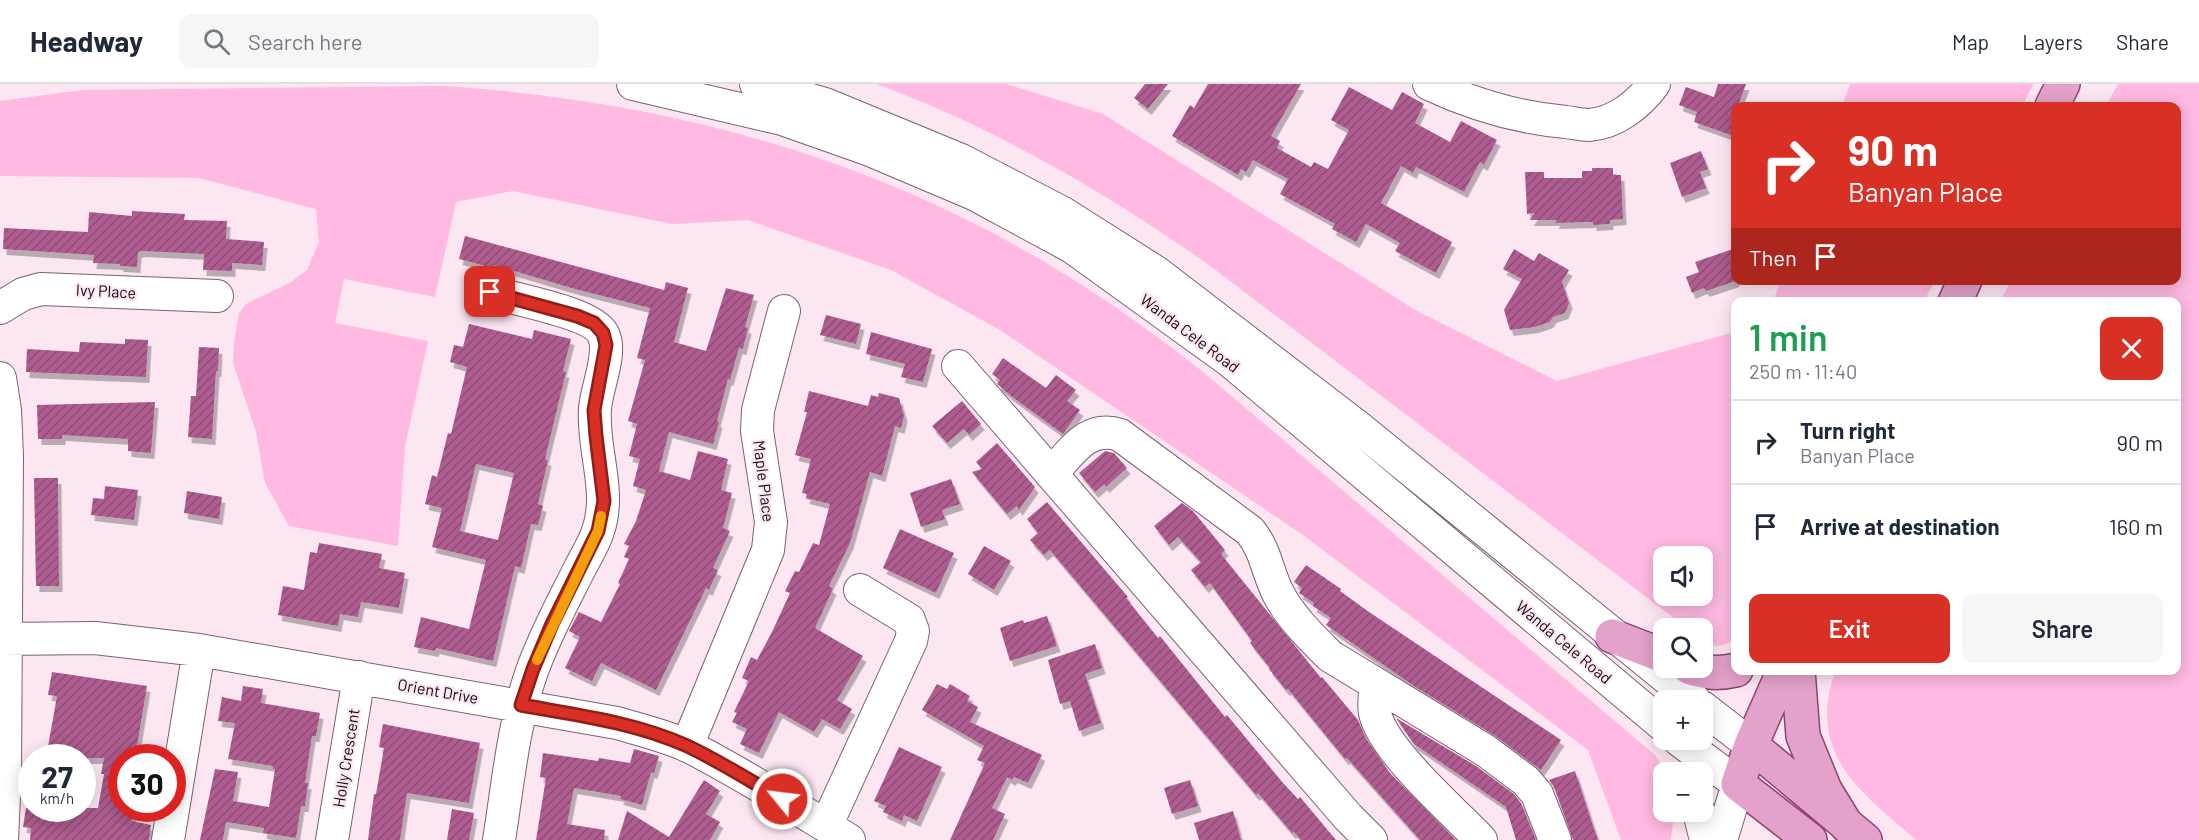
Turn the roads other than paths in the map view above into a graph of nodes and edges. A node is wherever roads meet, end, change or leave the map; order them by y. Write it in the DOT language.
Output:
graph roads {
  1 [pos="633,84"];
  2 [pos="756,84"];
  3 [pos="1429,84"];
  4 [pos="1654,84"];
  5 [pos="2064,84"];
  6 [pos="2054,102"];
  7 [pos="490,292"];
  8 [pos="217,296"];
  9 [pos="0,309"];
  10 [pos="784,311"];
  11 [pos="958,366"];
  12 [pos="0,378"];
  13 [pos="4,456"];
  14 [pos="1051,474"];
  15 [pos="860,590"];
  16 [pos="1612,636"];
  17 [pos="3,639"];
  18 [pos="928,642"];
  19 [pos="199,650"];
  20 [pos="1653,652"];
  21 [pos="1731,671"];
  22 [pos="1713,674"];
  23 [pos="1782,675"];
  24 [pos="1798,675"];
  25 [pos="359,677"];
  26 [pos="1376,685"];
  27 [pos="1681,690"];
  28 [pos="521,705"];
  29 [pos="1713,716"];
  30 [pos="1653,717"];
  31 [pos="1751,745"];
  32 [pos="687,746"];
  33 [pos="1692,750"];
  34 [pos="1738,784"];
  35 [pos="1702,822"];
  36 [pos="838,833"];
  37 [pos="1856,833"];
  38 [pos="2,840"];
  39 [pos="168,840"];
  40 [pos="332,840"];
  41 [pos="499,840"];
  42 [pos="1371,840"];
  43 [pos="1481,840"];
  44 [pos="1555,840"];
  45 [pos="1706,840"];
  46 [pos="1721,840"];
  47 [pos="1810,840"];
  1 -- 30 [label="street, Wanda Cele Road"];
  2 -- 16 [label="street, Wanda Cele Road"];
  3 -- 4 [label="street"];
  5 -- 6 [label="main road"];
  7 -- 28 [label="street"];
  8 -- 9 [label="street, Ivy Place"];
  10 -- 32 [label="street, Maple Place"];
  11 -- 14 [label="street"];
  12 -- 13 [label="street"];
  13 -- 17 [label="street"];
  14 -- 26 [label="street"];
  14 -- 42 [label="street"];
  15 -- 36 [label="street"];
  16 -- 20 [label="main road"];
  16 -- 27 [label="street, Wanda Cele Road"];
  17 -- 19 [label="street, Orient Drive"];
  17 -- 38 [label="street"];
  18 -- 36 [label="street"];
  19 -- 25 [label="street, Orient Drive"];
  19 -- 39 [label="street"];
  21 -- 22 [label="main road"];
  23 -- 31 [label="main road"];
  24 -- 37 [label="main road"];
  25 -- 28 [label="street, Orient Drive"];
  25 -- 40 [label="street, Holly Crescent"];
  26 -- 43 [label="street"];
  26 -- 44 [label="street"];
  28 -- 32 [label="street, Orient Drive"];
  28 -- 41 [label="street"];
  29 -- 31 [label="street"];
  31 -- 34 [label="main road"];
  31 -- 37 [label="main road"];
  32 -- 36 [label="street, Orient Drive"];
  33 -- 34 [label="street"];
  34 -- 46 [label="street"];
  34 -- 47 [label="main road"];
  35 -- 45 [label="street"];
}
